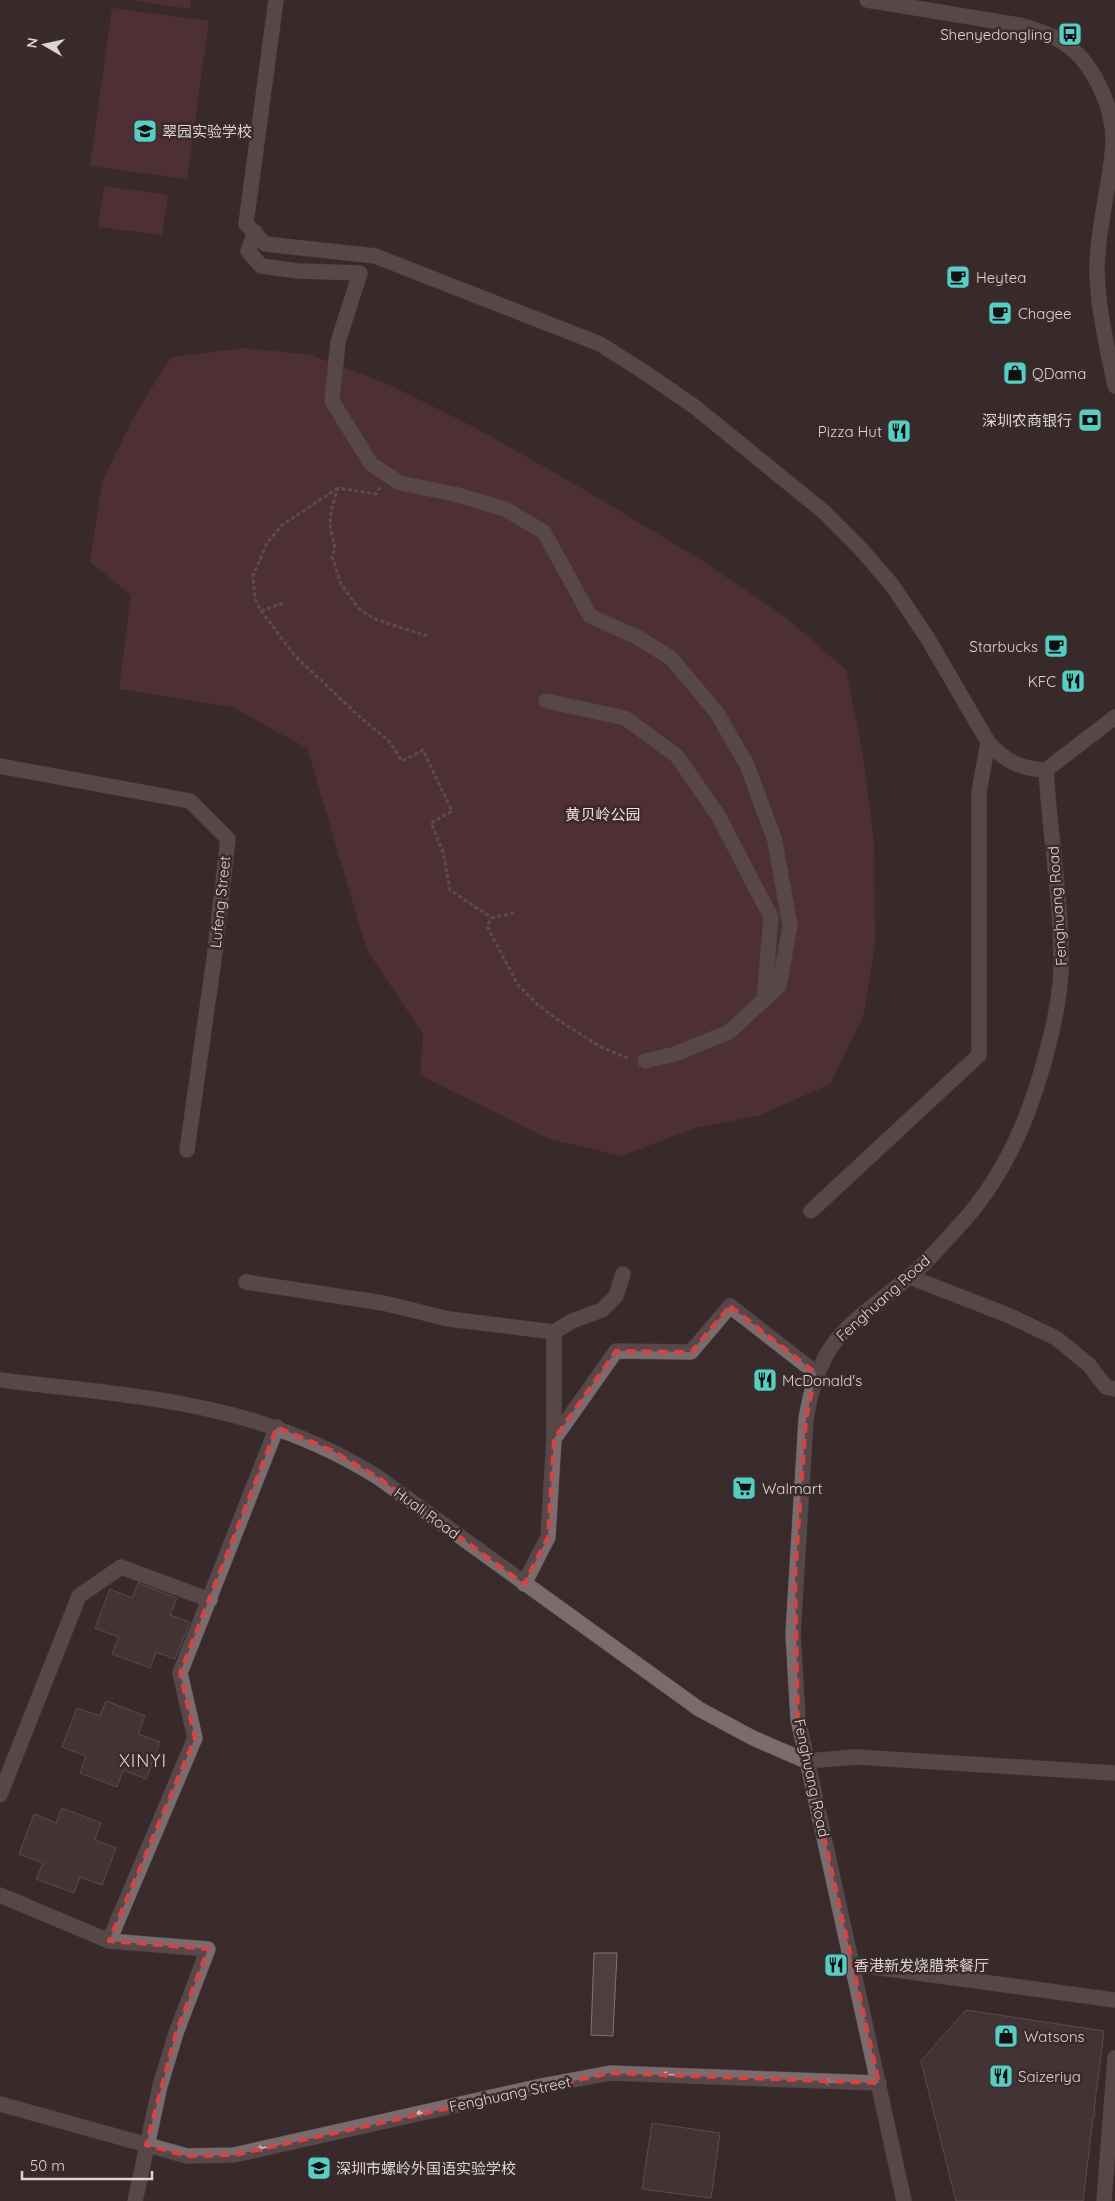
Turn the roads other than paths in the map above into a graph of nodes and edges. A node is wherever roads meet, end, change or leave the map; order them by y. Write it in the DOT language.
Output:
graph roads {
  1 [pos="276,0"];
  2 [pos="867,0"];
  3 [pos="255,232"];
  4 [pos="1115,386"];
  5 [pos="546,701"];
  6 [pos="1115,717"];
  7 [pos="988,742"];
  8 [pos="0,766"];
  9 [pos="1046,770"];
  10 [pos="764,1000"];
  11 [pos="645,1061"];
  12 [pos="187,1150"];
  13 [pos="811,1211"];
  14 [pos="623,1274"];
  15 [pos="910,1276"];
  16 [pos="246,1282"];
  17 [pos="554,1332"];
  18 [pos="816,1373"];
  19 [pos="0,1380"];
  20 [pos="1115,1389"];
  21 [pos="277,1428"];
  22 [pos="554,1439"];
  23 [pos="524,1584"];
  24 [pos="210,1600"];
  25 [pos="806,1761"];
  26 [pos="1115,1773"];
  27 [pos="0,1795"];
  28 [pos="0,1895"];
  29 [pos="109,1941"];
  30 [pos="852,1964"];
  31 [pos="1115,2000"];
  32 [pos="1115,2058"];
  33 [pos="879,2083"];
  34 [pos="0,2104"];
  35 [pos="146,2145"];
  36 [pos="135,2201"];
  37 [pos="904,2201"];
  38 [pos="1104,2201"];
  1 -- 3 [label="street"];
  2 -- 4 [label="street"];
  3 -- 7 [label="street"];
  3 -- 10 [label="street"];
  5 -- 10 [label="street"];
  6 -- 9 [label="street"];
  7 -- 9 [label="street"];
  7 -- 13 [label="street"];
  8 -- 12 [label="street, Lufeng Street"];
  9 -- 15 [label="street, Fenghuang Road"];
  10 -- 11 [label="street"];
  14 -- 17 [label="street"];
  15 -- 18 [label="street, Fenghuang Road"];
  15 -- 20 [label="street"];
  16 -- 17 [label="street"];
  17 -- 22 [label="street"];
  18 -- 22 [label="street"];
  18 -- 25 [label="street, Fenghuang Road"];
  19 -- 21 [label="street, Huali Road"];
  21 -- 23 [label="street, Huali Road"];
  21 -- 24 [label="street"];
  22 -- 23 [label="street"];
  23 -- 25 [label="street, Huali Road"];
  24 -- 27 [label="street"];
  24 -- 29 [label="street"];
  25 -- 26 [label="street"];
  25 -- 30 [label="street, Fenghuang Road"];
  28 -- 29 [label="street"];
  29 -- 35 [label="street"];
  30 -- 31 [label="street"];
  30 -- 33 [label="street, Fenghuang Road"];
  32 -- 38 [label="street"];
  33 -- 35 [label="street, Fenghuang Street, one-way"];
  33 -- 37 [label="street, Fenghuang Road"];
  34 -- 35 [label="street, Fenghuang Street"];
  35 -- 36 [label="street"];
}
